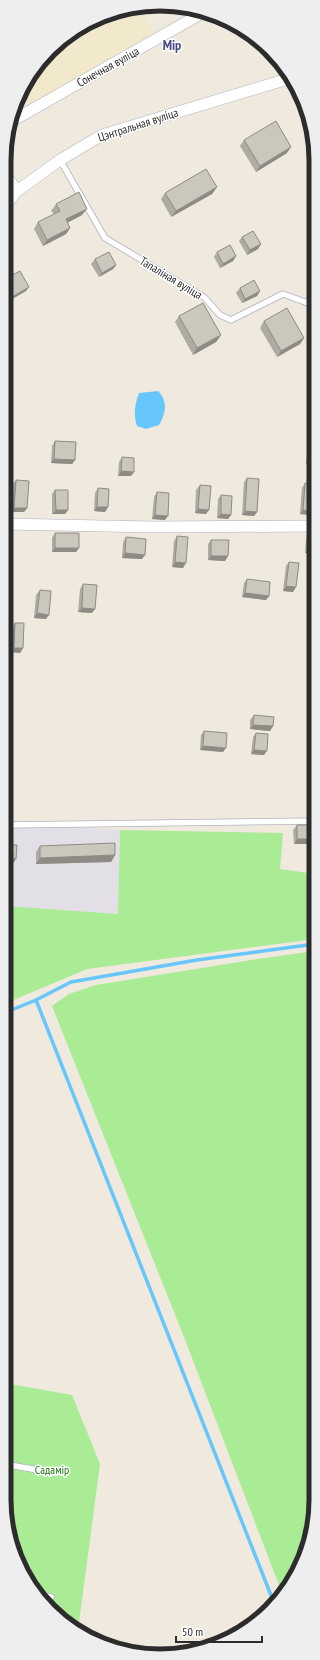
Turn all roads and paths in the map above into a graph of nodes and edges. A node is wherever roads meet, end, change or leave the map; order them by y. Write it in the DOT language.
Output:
graph roads {
  1 [pos="197,16"];
  2 [pos="285,79"];
  3 [pos="17,118"];
  4 [pos="60,160"];
  5 [pos="11,182"];
  6 [pos="17,191"];
  7 [pos="11,199"];
  8 [pos="309,303"];
  9 [pos="11,524"];
  10 [pos="309,526"];
  11 [pos="309,821"];
  12 [pos="11,825"];
  13 [pos="11,1465"];
  14 [pos="49,1472"];
  15 [pos="46,1596"];
  16 [pos="51,1597"];
  1 -- 3 [label="street, Сонечная вуліца"];
  2 -- 4 [label="street, Цэнтральная вуліца"];
  4 -- 6 [label="street, Цэнтральная вуліца"];
  4 -- 8 [label="lane, Тапаліная вуліца"];
  5 -- 6 [label="street"];
  6 -- 7 [label="street, Цэнтральная вуліца"];
  9 -- 10 [label="street"];
  11 -- 12 [label="lane"];
  13 -- 14 [label="lane"];
  15 -- 16 [label="lane"];
}
